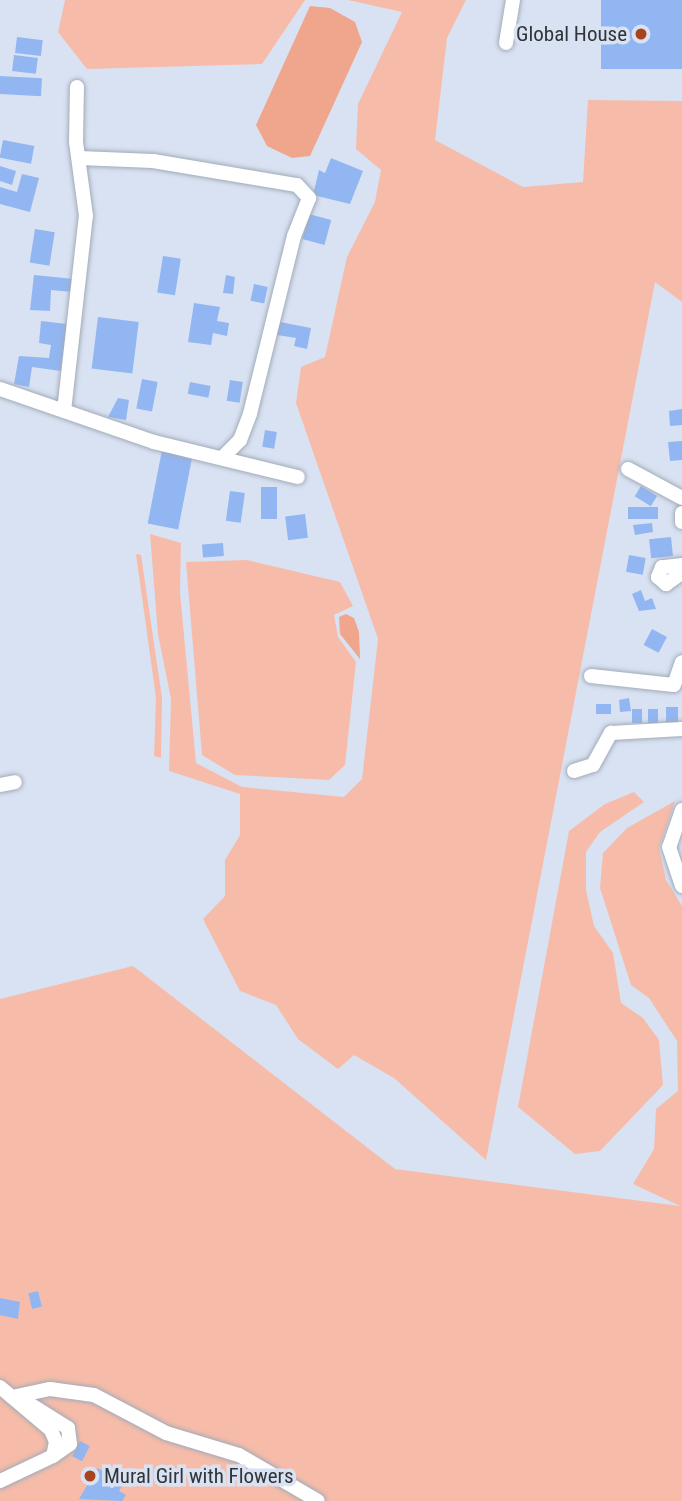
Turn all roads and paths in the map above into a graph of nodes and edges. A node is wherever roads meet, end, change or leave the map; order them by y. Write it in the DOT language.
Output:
graph roads {
  1 [pos="513,0"];
  2 [pos="506,43"];
  3 [pos="77,87"];
  4 [pos="79,158"];
  5 [pos="0,388"];
  6 [pos="64,411"];
  7 [pos="222,458"];
  8 [pos="628,469"];
  9 [pos="298,477"];
  10 [pos="682,498"];
  11 [pos="682,513"];
  12 [pos="682,522"];
  13 [pos="682,565"];
  14 [pos="682,573"];
  15 [pos="682,662"];
  16 [pos="591,676"];
  17 [pos="682,729"];
  18 [pos="574,771"];
  19 [pos="682,810"];
  20 [pos="682,886"];
  21 [pos="0,1387"];
  22 [pos="15,1400"];
  23 [pos="0,1481"];
  24 [pos="318,1501"];
  1 -- 2 [label="street"];
  3 -- 4 [label="street"];
  4 -- 6 [label="street"];
  4 -- 7 [label="street"];
  5 -- 6 [label="street"];
  6 -- 7 [label="street"];
  7 -- 9 [label="street"];
  8 -- 10 [label="street"];
  11 -- 12 [label="street"];
  13 -- 14 [label="street"];
  15 -- 16 [label="street"];
  17 -- 18 [label="street"];
  19 -- 20 [label="street"];
  21 -- 22 [label="street"];
  22 -- 23 [label="street"];
  22 -- 24 [label="street"];
}
